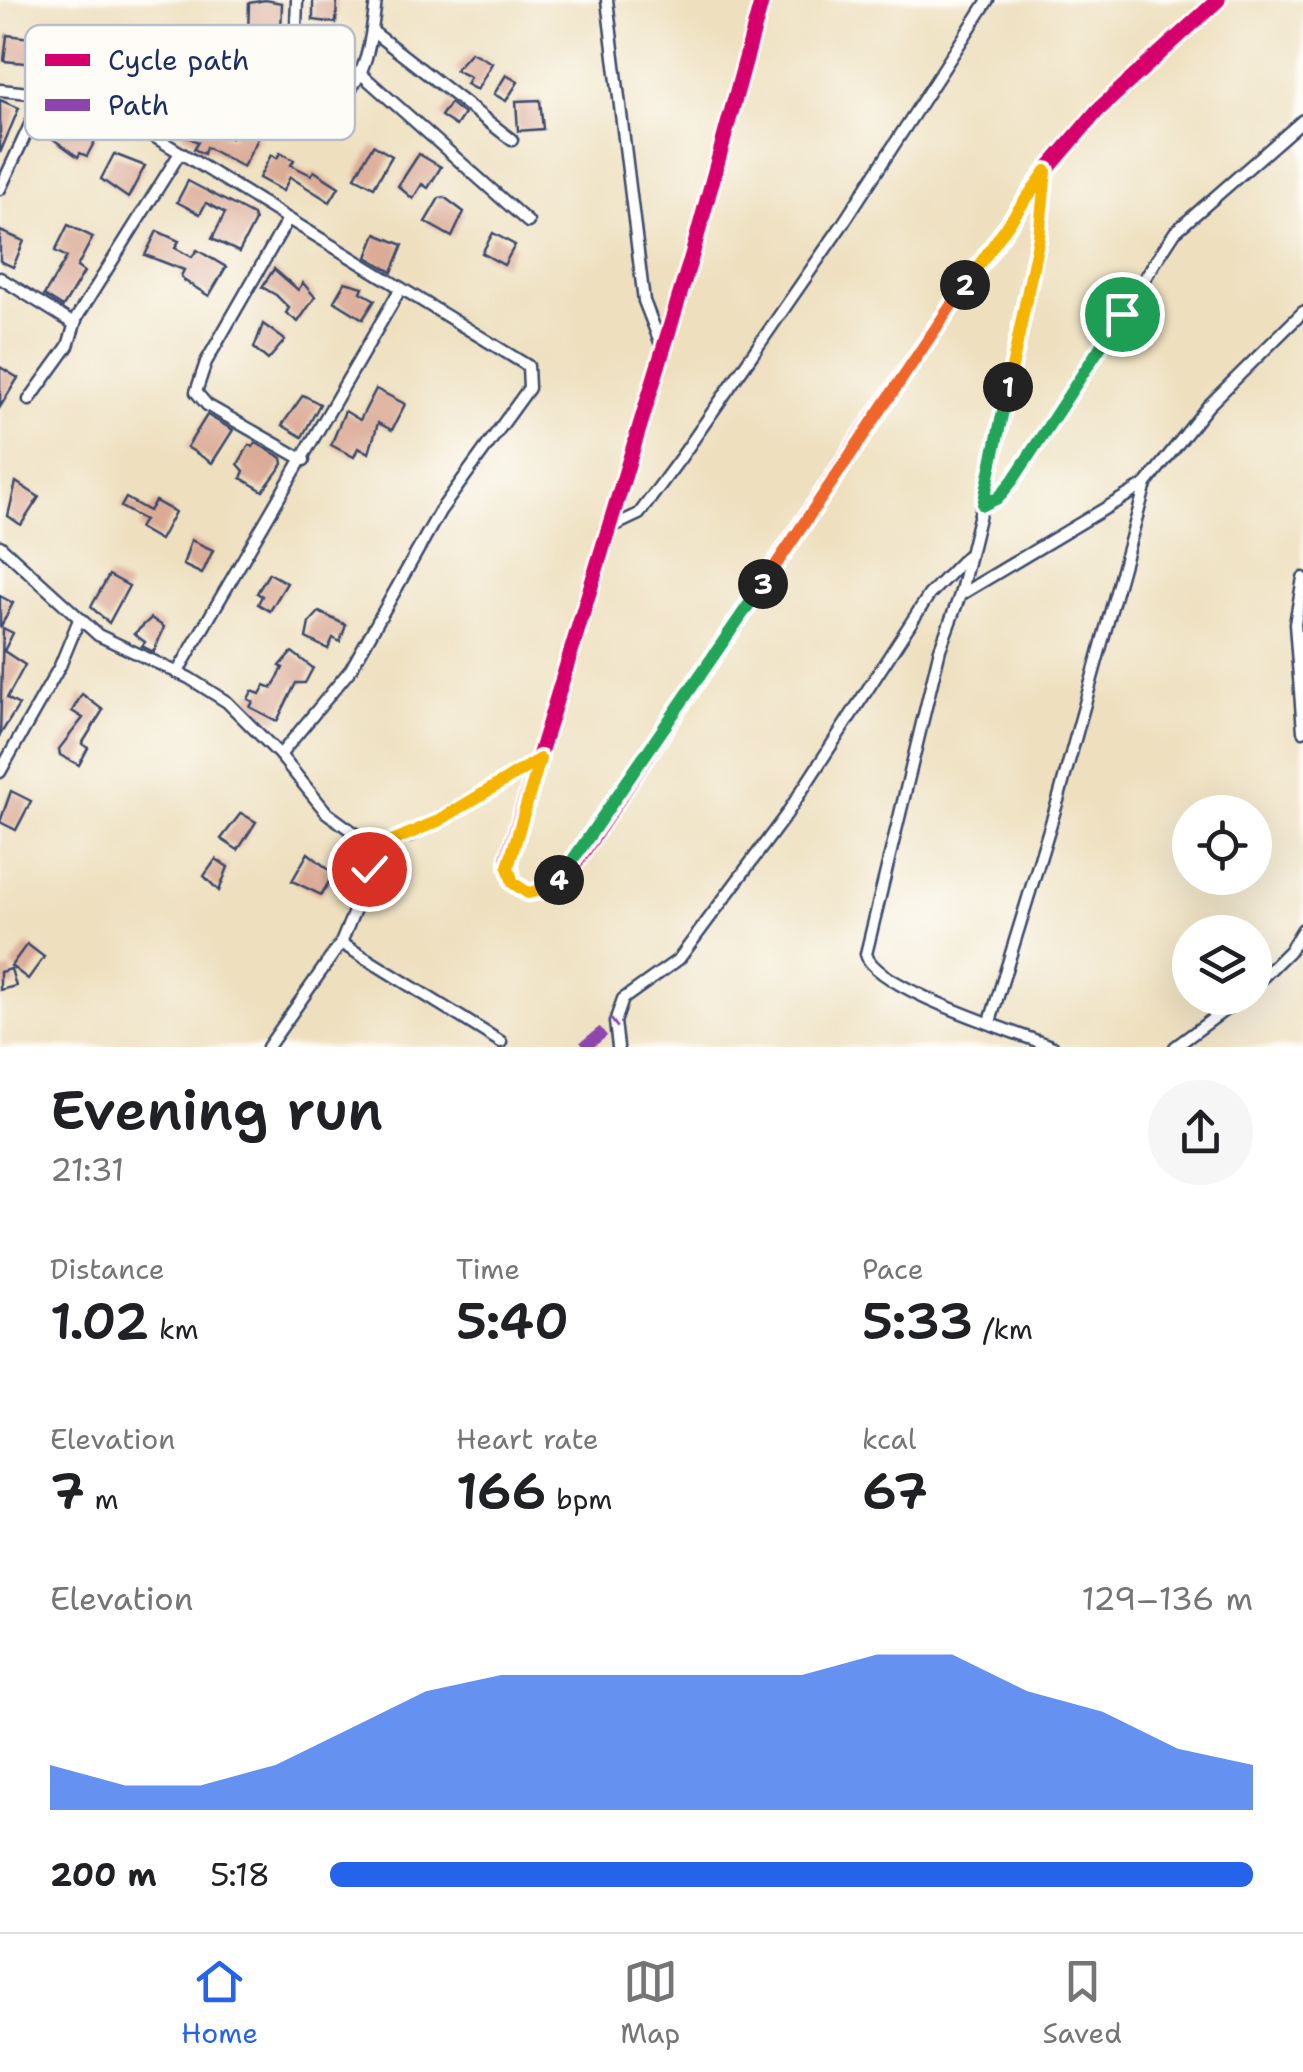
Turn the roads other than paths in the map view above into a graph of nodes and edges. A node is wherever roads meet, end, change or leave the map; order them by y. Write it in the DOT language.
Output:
graph roads {
  1 [pos="376,0"];
  2 [pos="607,0"];
  3 [pos="762,0"];
  4 [pos="988,0"];
  5 [pos="1218,0"];
  6 [pos="372,31"];
  7 [pos="360,72"];
  8 [pos="355,80"];
  9 [pos="0,90"];
  10 [pos="25,93"];
  11 [pos="1303,120"];
  12 [pos="25,136"];
  13 [pos="160,140"];
  14 [pos="512,140"];
  15 [pos="180,153"];
  16 [pos="1046,171"];
  17 [pos="0,189"];
  18 [pos="288,219"];
  19 [pos="528,222"];
  20 [pos="0,278"];
  21 [pos="401,288"];
  22 [pos="1303,312"];
  23 [pos="74,324"];
  24 [pos="662,347"];
  25 [pos="29,400"];
  26 [pos="304,460"];
  27 [pos="1146,484"];
  28 [pos="983,505"];
  29 [pos="605,530"];
  30 [pos="0,546"];
  31 [pos="968,555"];
  32 [pos="1303,578"];
  33 [pos="960,595"];
  34 [pos="78,622"];
  35 [pos="177,673"];
  36 [pos="1303,731"];
  37 [pos="280,755"];
  38 [pos="540,759"];
  39 [pos="0,772"];
  40 [pos="381,846"];
  41 [pos="1303,929"];
  42 [pos="341,943"];
  43 [pos="1272,965"];
  44 [pos="1218,1015"];
  45 [pos="990,1022"];
  46 [pos="501,1042"];
  47 [pos="268,1047"];
  48 [pos="618,1047"];
  49 [pos="1053,1047"];
  50 [pos="1174,1047"];
  1 -- 6 [label="street"];
  2 -- 24 [label="street"];
  3 -- 24 [label="street"];
  4 -- 29 [label="street"];
  5 -- 16 [label="street"];
  6 -- 7 [label="street"];
  6 -- 14 [label="street"];
  7 -- 8 [label="street"];
  7 -- 19 [label="street"];
  9 -- 10 [label="street"];
  11 -- 28 [label="street"];
  12 -- 17 [label="street"];
  13 -- 15 [label="street"];
  15 -- 18 [label="street"];
  15 -- 23 [label="street"];
  16 -- 28 [label="street"];
  16 -- 38 [label="street"];
  18 -- 21 [label="street"];
  18 -- 26 [label="street"];
  20 -- 23 [label="street"];
  21 -- 26 [label="street"];
  21 -- 37 [label="street"];
  22 -- 27 [label="street"];
  23 -- 25 [label="street"];
  24 -- 29 [label="street"];
  26 -- 35 [label="street"];
  27 -- 33 [label="street"];
  27 -- 45 [label="street"];
  28 -- 31 [label="street"];
  29 -- 38 [label="street"];
  30 -- 34 [label="street"];
  31 -- 33 [label="street"];
  31 -- 48 [label="street"];
  32 -- 36 [label="street"];
  33 -- 45 [label="street"];
  34 -- 35 [label="street"];
  34 -- 39 [label="street"];
  35 -- 37 [label="street"];
  37 -- 40 [label="street"];
  38 -- 40 [label="street"];
  40 -- 42 [label="street"];
  41 -- 43 [label="street"];
  42 -- 46 [label="street"];
  42 -- 47 [label="street"];
  44 -- 50 [label="street"];
  45 -- 49 [label="street"];
}
